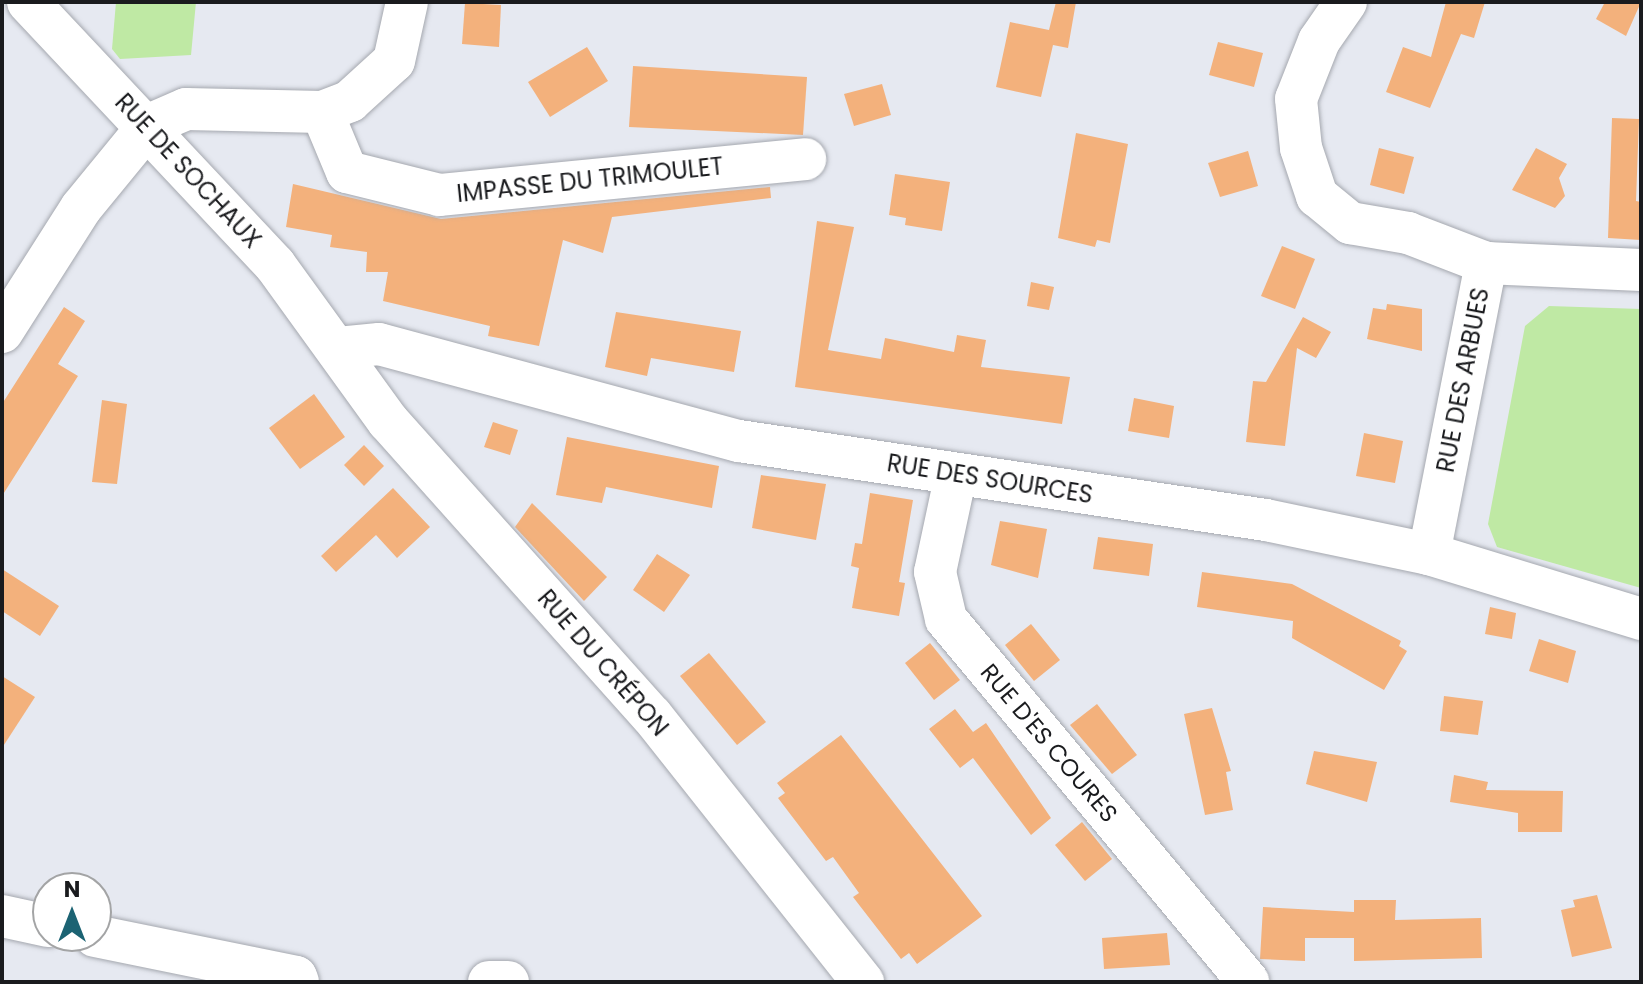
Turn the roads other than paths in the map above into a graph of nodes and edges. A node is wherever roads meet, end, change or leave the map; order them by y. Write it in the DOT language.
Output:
graph roads {
  1 [pos="28,2"];
  2 [pos="407,2"];
  3 [pos="1346,2"];
  4 [pos="322,112"];
  5 [pos="149,125"];
  6 [pos="805,159"];
  7 [pos="1486,263"];
  8 [pos="1641,270"];
  9 [pos="2,332"];
  10 [pos="338,348"];
  11 [pos="956,474"];
  12 [pos="1429,554"];
  13 [pos="1641,619"];
  14 [pos="2,916"];
  15 [pos="32,923"];
  16 [pos="112,939"];
  17 [pos="298,982"];
  18 [pos="489,982"];
  19 [pos="508,982"];
  20 [pos="863,982"];
  21 [pos="1248,982"];
  1 -- 5 [label="street, RUE DE SOCHAUX"];
  2 -- 4 [label="street"];
  3 -- 7 [label="street, RUE DES ARBUES"];
  4 -- 5 [label="street"];
  4 -- 6 [label="street, IMPASSE DU TRIMOULET"];
  5 -- 9 [label="street"];
  5 -- 10 [label="street, RUE DE SOCHAUX"];
  7 -- 8 [label="street"];
  7 -- 12 [label="street, RUE DES ARBUES"];
  10 -- 11 [label="street, RUE DES SOURCES"];
  10 -- 20 [label="street, RUE DU CRÉPON"];
  11 -- 12 [label="street, RUE DES SOURCES"];
  11 -- 21 [label="street, RUE D'ES COURES"];
  12 -- 13 [label="street, RUE DES SOURCES"];
  14 -- 15 [label="street"];
  16 -- 17 [label="street"];
  18 -- 19 [label="street"];
}
